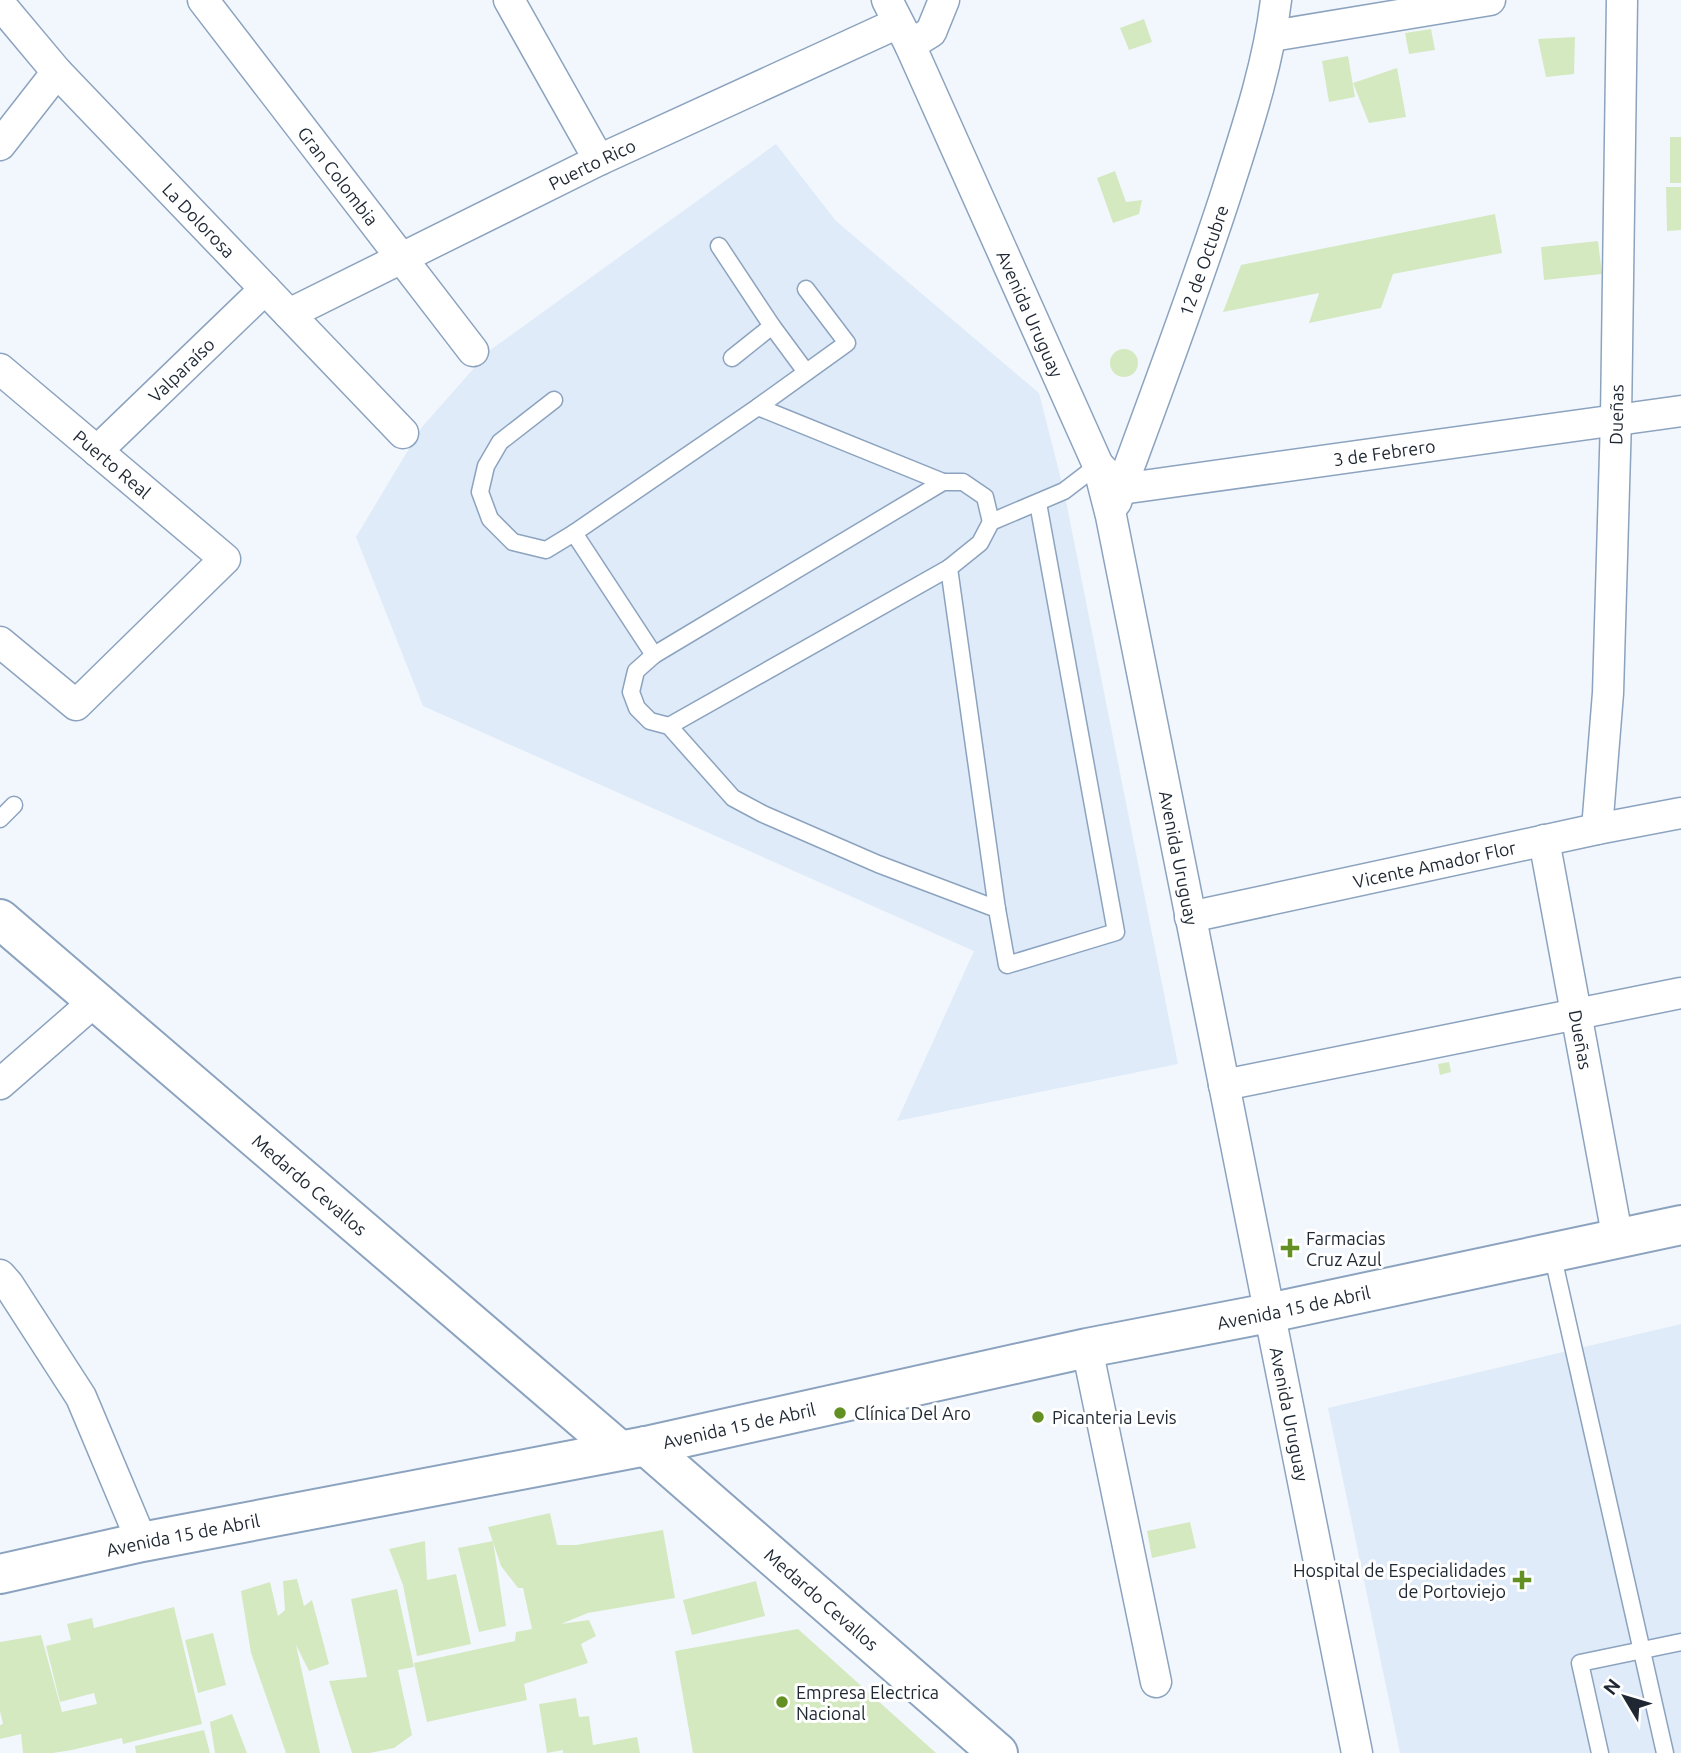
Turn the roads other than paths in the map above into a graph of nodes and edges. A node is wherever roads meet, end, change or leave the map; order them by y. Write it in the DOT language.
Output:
graph roads {
  1 [pos="204,0"];
  2 [pos="509,0"];
  3 [pos="944,0"];
  4 [pos="1276,0"];
  5 [pos="1490,0"];
  6 [pos="1622,0"];
  7 [pos="0,4"];
  8 [pos="898,23"];
  9 [pos="1272,36"];
  10 [pos="57,72"];
  11 [pos="0,145"];
  12 [pos="599,160"];
  13 [pos="719,246"];
  14 [pos="401,259"];
  15 [pos="265,289"];
  16 [pos="806,289"];
  17 [pos="289,314"];
  18 [pos="772,326"];
  19 [pos="473,351"];
  20 [pos="732,358"];
  21 [pos="0,369"];
  22 [pos="806,372"];
  23 [pos="554,400"];
  24 [pos="758,407"];
  25 [pos="1681,411"];
  26 [pos="1616,419"];
  27 [pos="403,433"];
  28 [pos="97,451"];
  29 [pos="1098,465"];
  30 [pos="943,482"];
  31 [pos="1116,502"];
  32 [pos="1038,503"];
  33 [pos="991,522"];
  34 [pos="574,533"];
  35 [pos="949,568"];
  36 [pos="0,642"];
  37 [pos="654,655"];
  38 [pos="669,726"];
  39 [pos="14,805"];
  40 [pos="1681,813"];
  41 [pos="0,819"];
  42 [pos="1597,829"];
  43 [pos="1544,841"];
  44 [pos="996,909"];
  45 [pos="1190,917"];
  46 [pos="0,919"];
  47 [pos="1681,993"];
  48 [pos="95,1001"];
  49 [pos="1576,1014"];
  50 [pos="0,1084"];
  51 [pos="1224,1084"];
  52 [pos="1681,1225"];
  53 [pos="1618,1240"];
  54 [pos="1552,1254"];
  55 [pos="0,1275"];
  56 [pos="1269,1313"];
  57 [pos="1087,1348"];
  58 [pos="632,1448"];
  59 [pos="142,1542"];
  60 [pos="0,1574"];
  61 [pos="1681,1642"];
  62 [pos="1641,1650"];
  63 [pos="1156,1682"];
  64 [pos="998,1753"];
  65 [pos="1357,1753"];
  66 [pos="1600,1753"];
  67 [pos="1665,1753"];
  1 -- 14 [label="street, Gran Colombia"];
  2 -- 12 [label="street"];
  3 -- 8 [label="street, Puerto Rico"];
  4 -- 9 [label="street, 12 de Octubre"];
  5 -- 9 [label="street"];
  6 -- 26 [label="street, Dueñas"];
  7 -- 10 [label="street, La Dolorosa"];
  8 -- 12 [label="street, Puerto Rico"];
  8 -- 29 [label="street, Avenida Uruguay"];
  9 -- 31 [label="street, 12 de Octubre"];
  10 -- 11 [label="street"];
  10 -- 15 [label="street, La Dolorosa"];
  12 -- 14 [label="street, Puerto Rico"];
  13 -- 18 [label="lane"];
  14 -- 17 [label="street, Puerto Rico"];
  14 -- 19 [label="street, Gran Colombia"];
  15 -- 17 [label="street, La Dolorosa"];
  15 -- 28 [label="street, Valparaíso"];
  16 -- 22 [label="lane"];
  17 -- 27 [label="street, La Dolorosa"];
  18 -- 20 [label="lane"];
  18 -- 22 [label="lane"];
  21 -- 28 [label="street, Puerto Real"];
  22 -- 24 [label="lane"];
  23 -- 34 [label="lane"];
  24 -- 30 [label="lane"];
  24 -- 34 [label="lane"];
  25 -- 26 [label="street, 3 de Febrero"];
  26 -- 31 [label="street, 3 de Febrero"];
  26 -- 42 [label="street, Dueñas"];
  28 -- 36 [label="street, Puerto Real"];
  29 -- 31 [label="street"];
  29 -- 32 [label="lane"];
  30 -- 33 [label="lane"];
  30 -- 37 [label="lane"];
  31 -- 45 [label="street, Avenida Uruguay"];
  32 -- 33 [label="lane"];
  32 -- 44 [label="lane"];
  33 -- 35 [label="lane"];
  34 -- 37 [label="lane"];
  35 -- 38 [label="lane"];
  35 -- 44 [label="lane"];
  37 -- 38 [label="lane"];
  38 -- 44 [label="lane"];
  39 -- 41 [label="lane"];
  40 -- 42 [label="street, Vicente Amador Flor"];
  42 -- 43 [label="street, Vicente Amador Flor"];
  43 -- 45 [label="street, Vicente Amador Flor"];
  43 -- 49 [label="street, Dueñas"];
  45 -- 51 [label="street, Avenida Uruguay"];
  46 -- 48 [label="main road, Medardo Cevallos"];
  47 -- 49 [label="street"];
  48 -- 50 [label="street"];
  48 -- 58 [label="main road, Medardo Cevallos"];
  49 -- 51 [label="street"];
  49 -- 53 [label="street, Dueñas"];
  51 -- 56 [label="street, Avenida Uruguay"];
  52 -- 53 [label="main road, Avenida 15 de Abril"];
  53 -- 54 [label="main road, Avenida 15 de Abril"];
  54 -- 56 [label="main road, Avenida 15 de Abril"];
  54 -- 62 [label="lane"];
  55 -- 59 [label="street"];
  56 -- 57 [label="main road, Avenida 15 de Abril"];
  56 -- 65 [label="street, Avenida Uruguay"];
  57 -- 58 [label="main road, Avenida 15 de Abril"];
  57 -- 63 [label="street"];
  58 -- 59 [label="main road, Avenida 15 de Abril"];
  58 -- 64 [label="main road, Medardo Cevallos"];
  59 -- 60 [label="main road, Avenida 15 de Abril"];
  61 -- 62 [label="lane"];
  62 -- 66 [label="lane"];
  62 -- 67 [label="lane"];
}
